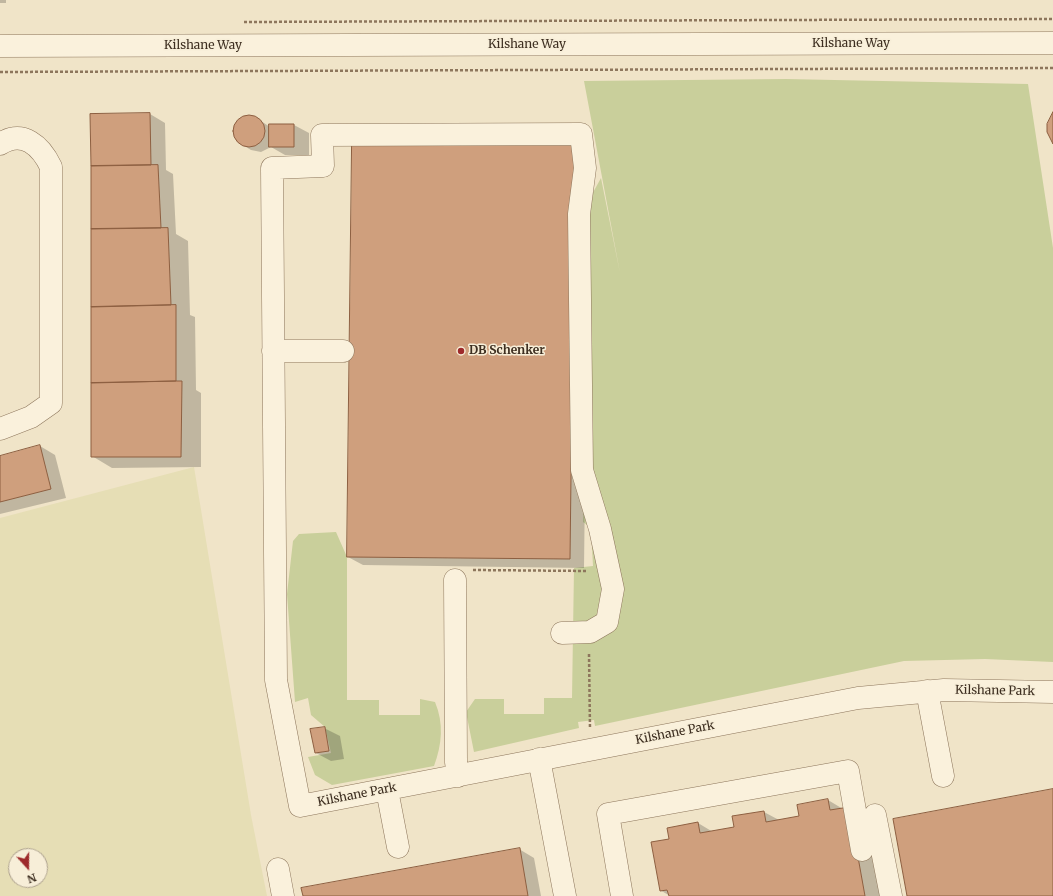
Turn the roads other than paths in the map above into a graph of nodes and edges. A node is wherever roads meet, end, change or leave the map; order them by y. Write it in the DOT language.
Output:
graph roads {
  1 [pos="1053,43"];
  2 [pos="0,46"];
  3 [pos="0,144"];
  4 [pos="273,350"];
  5 [pos="343,351"];
  6 [pos="0,429"];
  7 [pos="455,580"];
  8 [pos="562,633"];
  9 [pos="927,691"];
  10 [pos="1053,692"];
  11 [pos="539,759"];
  12 [pos="458,776"];
  13 [pos="943,776"];
  14 [pos="387,790"];
  15 [pos="875,815"];
  16 [pos="398,847"];
  17 [pos="862,850"];
  18 [pos="278,869"];
  19 [pos="283,896"];
  20 [pos="565,896"];
  21 [pos="622,896"];
  22 [pos="891,896"];
  1 -- 2 [label="street, Kilshane Way"];
  3 -- 6 [label="street"];
  4 -- 5 [label="street"];
  4 -- 8 [label="street"];
  4 -- 14 [label="street, Kilshane Park"];
  7 -- 12 [label="street"];
  9 -- 10 [label="street, Kilshane Park"];
  9 -- 11 [label="street, Kilshane Park"];
  9 -- 13 [label="street"];
  11 -- 12 [label="street, Kilshane Park"];
  11 -- 20 [label="street"];
  12 -- 14 [label="street, Kilshane Park"];
  14 -- 16 [label="street"];
  15 -- 22 [label="street"];
  17 -- 21 [label="street"];
  18 -- 19 [label="street"];
}
